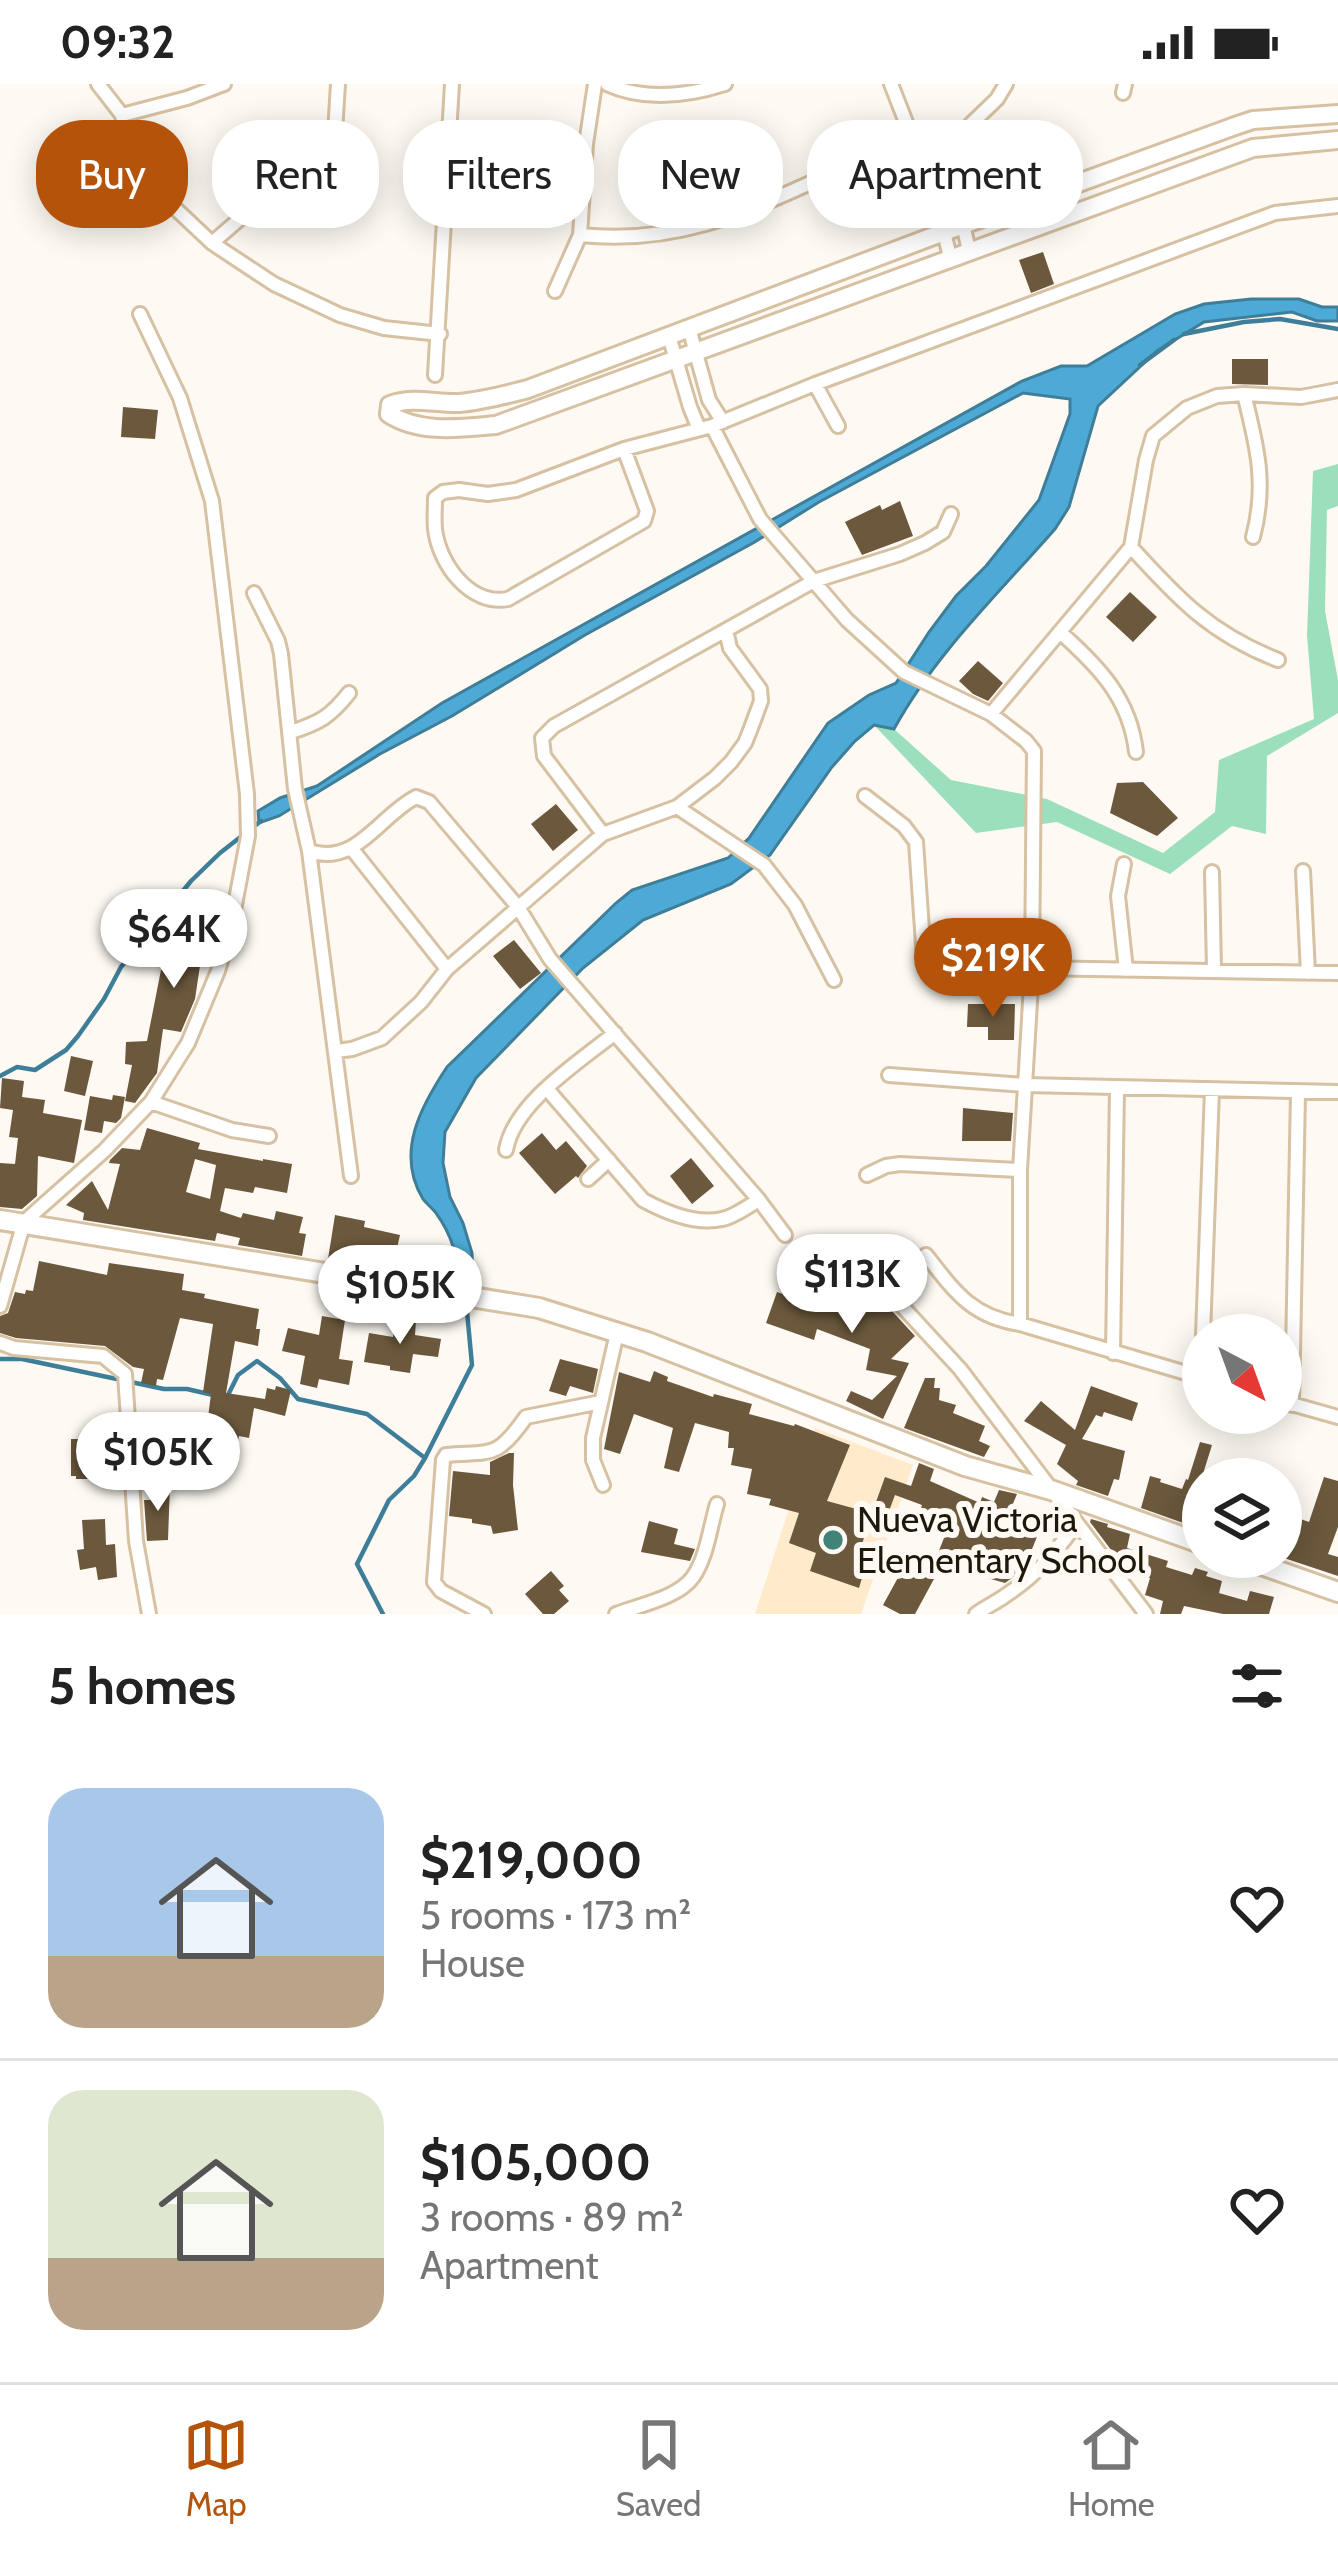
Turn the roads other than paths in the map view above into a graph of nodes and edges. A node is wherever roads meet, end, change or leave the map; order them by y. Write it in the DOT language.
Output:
graph roads {
  1 [pos="98,84"];
  2 [pos="224,84"];
  3 [pos="338,84"];
  4 [pos="452,84"];
  5 [pos="596,84"];
  6 [pos="607,84"];
  7 [pos="725,84"];
  8 [pos="891,84"];
  9 [pos="1006,84"];
  10 [pos="1338,114"];
  11 [pos="122,115"];
  12 [pos="905,120"];
  13 [pos="975,120"];
  14 [pos="1338,140"];
  15 [pos="1083,181"];
  16 [pos="807,184"];
  17 [pos="1338,206"];
  18 [pos="942,228"];
  19 [pos="955,228"];
  20 [pos="964,228"];
  21 [pos="944,232"];
  22 [pos="580,235"];
  23 [pos="212,243"];
  24 [pos="969,250"];
  25 [pos="950,257"];
  26 [pos="555,291"];
  27 [pos="140,314"];
  28 [pos="689,328"];
  29 [pos="440,334"];
  30 [pos="669,336"];
  31 [pos="695,352"];
  32 [pos="676,360"];
  33 [pos="436,375"];
  34 [pos="815,384"];
  35 [pos="1338,390"];
  36 [pos="1244,394"];
  37 [pos="712,426"];
  38 [pos="838,426"];
  39 [pos="624,449"];
  40 [pos="952,514"];
  41 [pos="1253,537"];
  42 [pos="1131,548"];
  43 [pos="814,581"];
  44 [pos="254,593"];
  45 [pos="726,630"];
  46 [pos="1060,632"];
  47 [pos="1278,660"];
  48 [pos="349,693"];
  49 [pos="991,714"];
  50 [pos="291,732"];
  51 [pos="1136,752"];
  52 [pos="865,796"];
  53 [pos="677,807"];
  54 [pos="603,834"];
  55 [pos="352,849"];
  56 [pos="309,851"];
  57 [pos="1124,864"];
  58 [pos="1303,871"];
  59 [pos="1211,872"];
  60 [pos="518,907"];
  61 [pos="1032,968"];
  62 [pos="447,969"];
  63 [pos="1126,970"];
  64 [pos="1214,970"];
  65 [pos="1308,973"];
  66 [pos="1338,973"];
  67 [pos="834,980"];
  68 [pos="615,1033"];
  69 [pos="336,1051"];
  70 [pos="890,1075"];
  71 [pos="1025,1085"];
  72 [pos="1118,1088"];
  73 [pos="547,1089"];
  74 [pos="1212,1090"];
  75 [pos="1338,1092"];
  76 [pos="1298,1093"];
  77 [pos="151,1102"];
  78 [pos="269,1136"];
  79 [pos="506,1150"];
  80 [pos="609,1160"];
  81 [pos="1020,1171"];
  82 [pos="867,1175"];
  83 [pos="351,1177"];
  84 [pos="588,1179"];
  85 [pos="759,1200"];
  86 [pos="0,1220"];
  87 [pos="24,1222"];
  88 [pos="785,1235"];
  89 [pos="853,1253"];
  90 [pos="926,1256"];
  91 [pos="0,1306"];
  92 [pos="1204,1314"];
  93 [pos="1290,1314"];
  94 [pos="1020,1324"];
  95 [pos="617,1333"];
  96 [pos="0,1343"];
  97 [pos="1113,1353"];
  98 [pos="1182,1372"];
  99 [pos="602,1402"];
  100 [pos="1302,1407"];
  101 [pos="1338,1417"];
  102 [pos="603,1486"];
  103 [pos="1051,1490"];
  104 [pos="717,1504"];
  105 [pos="1078,1523"];
  106 [pos="1182,1537"];
  107 [pos="1298,1578"];
  108 [pos="1338,1592"];
  109 [pos="149,1614"];
  110 [pos="484,1614"];
  111 [pos="616,1614"];
  112 [pos="976,1614"];
  113 [pos="1146,1614"];
  1 -- 11 [label="street"];
  2 -- 11 [label="street"];
  3 -- 23 [label="street"];
  4 -- 29 [label="street"];
  5 -- 22 [label="street"];
  6 -- 7 [label="street"];
  8 -- 12 [label="street"];
  9 -- 13 [label="street"];
  10 -- 15 [label="street"];
  11 -- 23 [label="street"];
  14 -- 24 [label="street"];
  16 -- 22 [label="street"];
  17 -- 34 [label="street"];
  18 -- 21 [label="street"];
  19 -- 21 [label="street"];
  20 -- 24 [label="street"];
  21 -- 25 [label="street"];
  21 -- 28 [label="street"];
  22 -- 26 [label="street"];
  23 -- 29 [label="street"];
  24 -- 25 [label="street"];
  25 -- 31 [label="street"];
  27 -- 77 [label="street"];
  28 -- 30 [label="street"];
  28 -- 31 [label="street"];
  29 -- 33 [label="street"];
  30 -- 32 [label="street"];
  30 -- 32 [label="street"];
  31 -- 32 [label="street"];
  31 -- 37 [label="street"];
  32 -- 37 [label="street"];
  34 -- 37 [label="street"];
  34 -- 38 [label="street"];
  35 -- 36 [label="street"];
  36 -- 41 [label="street"];
  36 -- 42 [label="street"];
  37 -- 39 [label="street"];
  37 -- 43 [label="street"];
  39 -- 39 [label="street"];
  40 -- 43 [label="street"];
  42 -- 46 [label="street"];
  42 -- 47 [label="street"];
  43 -- 45 [label="street"];
  43 -- 49 [label="street"];
  44 -- 50 [label="street"];
  45 -- 53 [label="street"];
  45 -- 54 [label="street"];
  46 -- 49 [label="street"];
  46 -- 51 [label="street"];
  48 -- 50 [label="street"];
  49 -- 61 [label="street"];
  50 -- 56 [label="street"];
  52 -- 61 [label="street"];
  53 -- 54 [label="street"];
  53 -- 67 [label="street"];
  54 -- 60 [label="street"];
  55 -- 56 [label="street"];
  55 -- 60 [label="street"];
  55 -- 62 [label="street"];
  56 -- 69 [label="street"];
  57 -- 63 [label="street"];
  58 -- 65 [label="street"];
  59 -- 64 [label="street"];
  60 -- 62 [label="street"];
  60 -- 68 [label="street"];
  61 -- 63 [label="street"];
  61 -- 71 [label="street"];
  62 -- 69 [label="street"];
  63 -- 64 [label="street"];
  64 -- 65 [label="street"];
  65 -- 66 [label="street"];
  68 -- 73 [label="street"];
  68 -- 85 [label="street"];
  69 -- 83 [label="street"];
  70 -- 71 [label="street"];
  71 -- 72 [label="street"];
  71 -- 81 [label="street"];
  72 -- 74 [label="street"];
  72 -- 97 [label="street"];
  73 -- 79 [label="street"];
  73 -- 80 [label="street"];
  74 -- 76 [label="street"];
  74 -- 92 [label="street"];
  75 -- 76 [label="street"];
  76 -- 93 [label="street"];
  77 -- 78 [label="street"];
  77 -- 87 [label="street"];
  80 -- 84 [label="street"];
  80 -- 85 [label="street"];
  81 -- 82 [label="street"];
  81 -- 94 [label="street"];
  85 -- 88 [label="street"];
  86 -- 87 [label="main road"];
  87 -- 91 [label="street"];
  87 -- 95 [label="main road"];
  89 -- 103 [label="street"];
  90 -- 94 [label="street"];
  94 -- 97 [label="street"];
  95 -- 99 [label="street"];
  95 -- 103 [label="main road"];
  96 -- 109 [label="street"];
  97 -- 98 [label="street"];
  99 -- 102 [label="street"];
  99 -- 110 [label="street"];
  100 -- 101 [label="street"];
  103 -- 105 [label="street"];
  103 -- 106 [label="main road"];
  104 -- 111 [label="street"];
  105 -- 112 [label="street"];
  105 -- 113 [label="street"];
  107 -- 108 [label="main road"];
}
